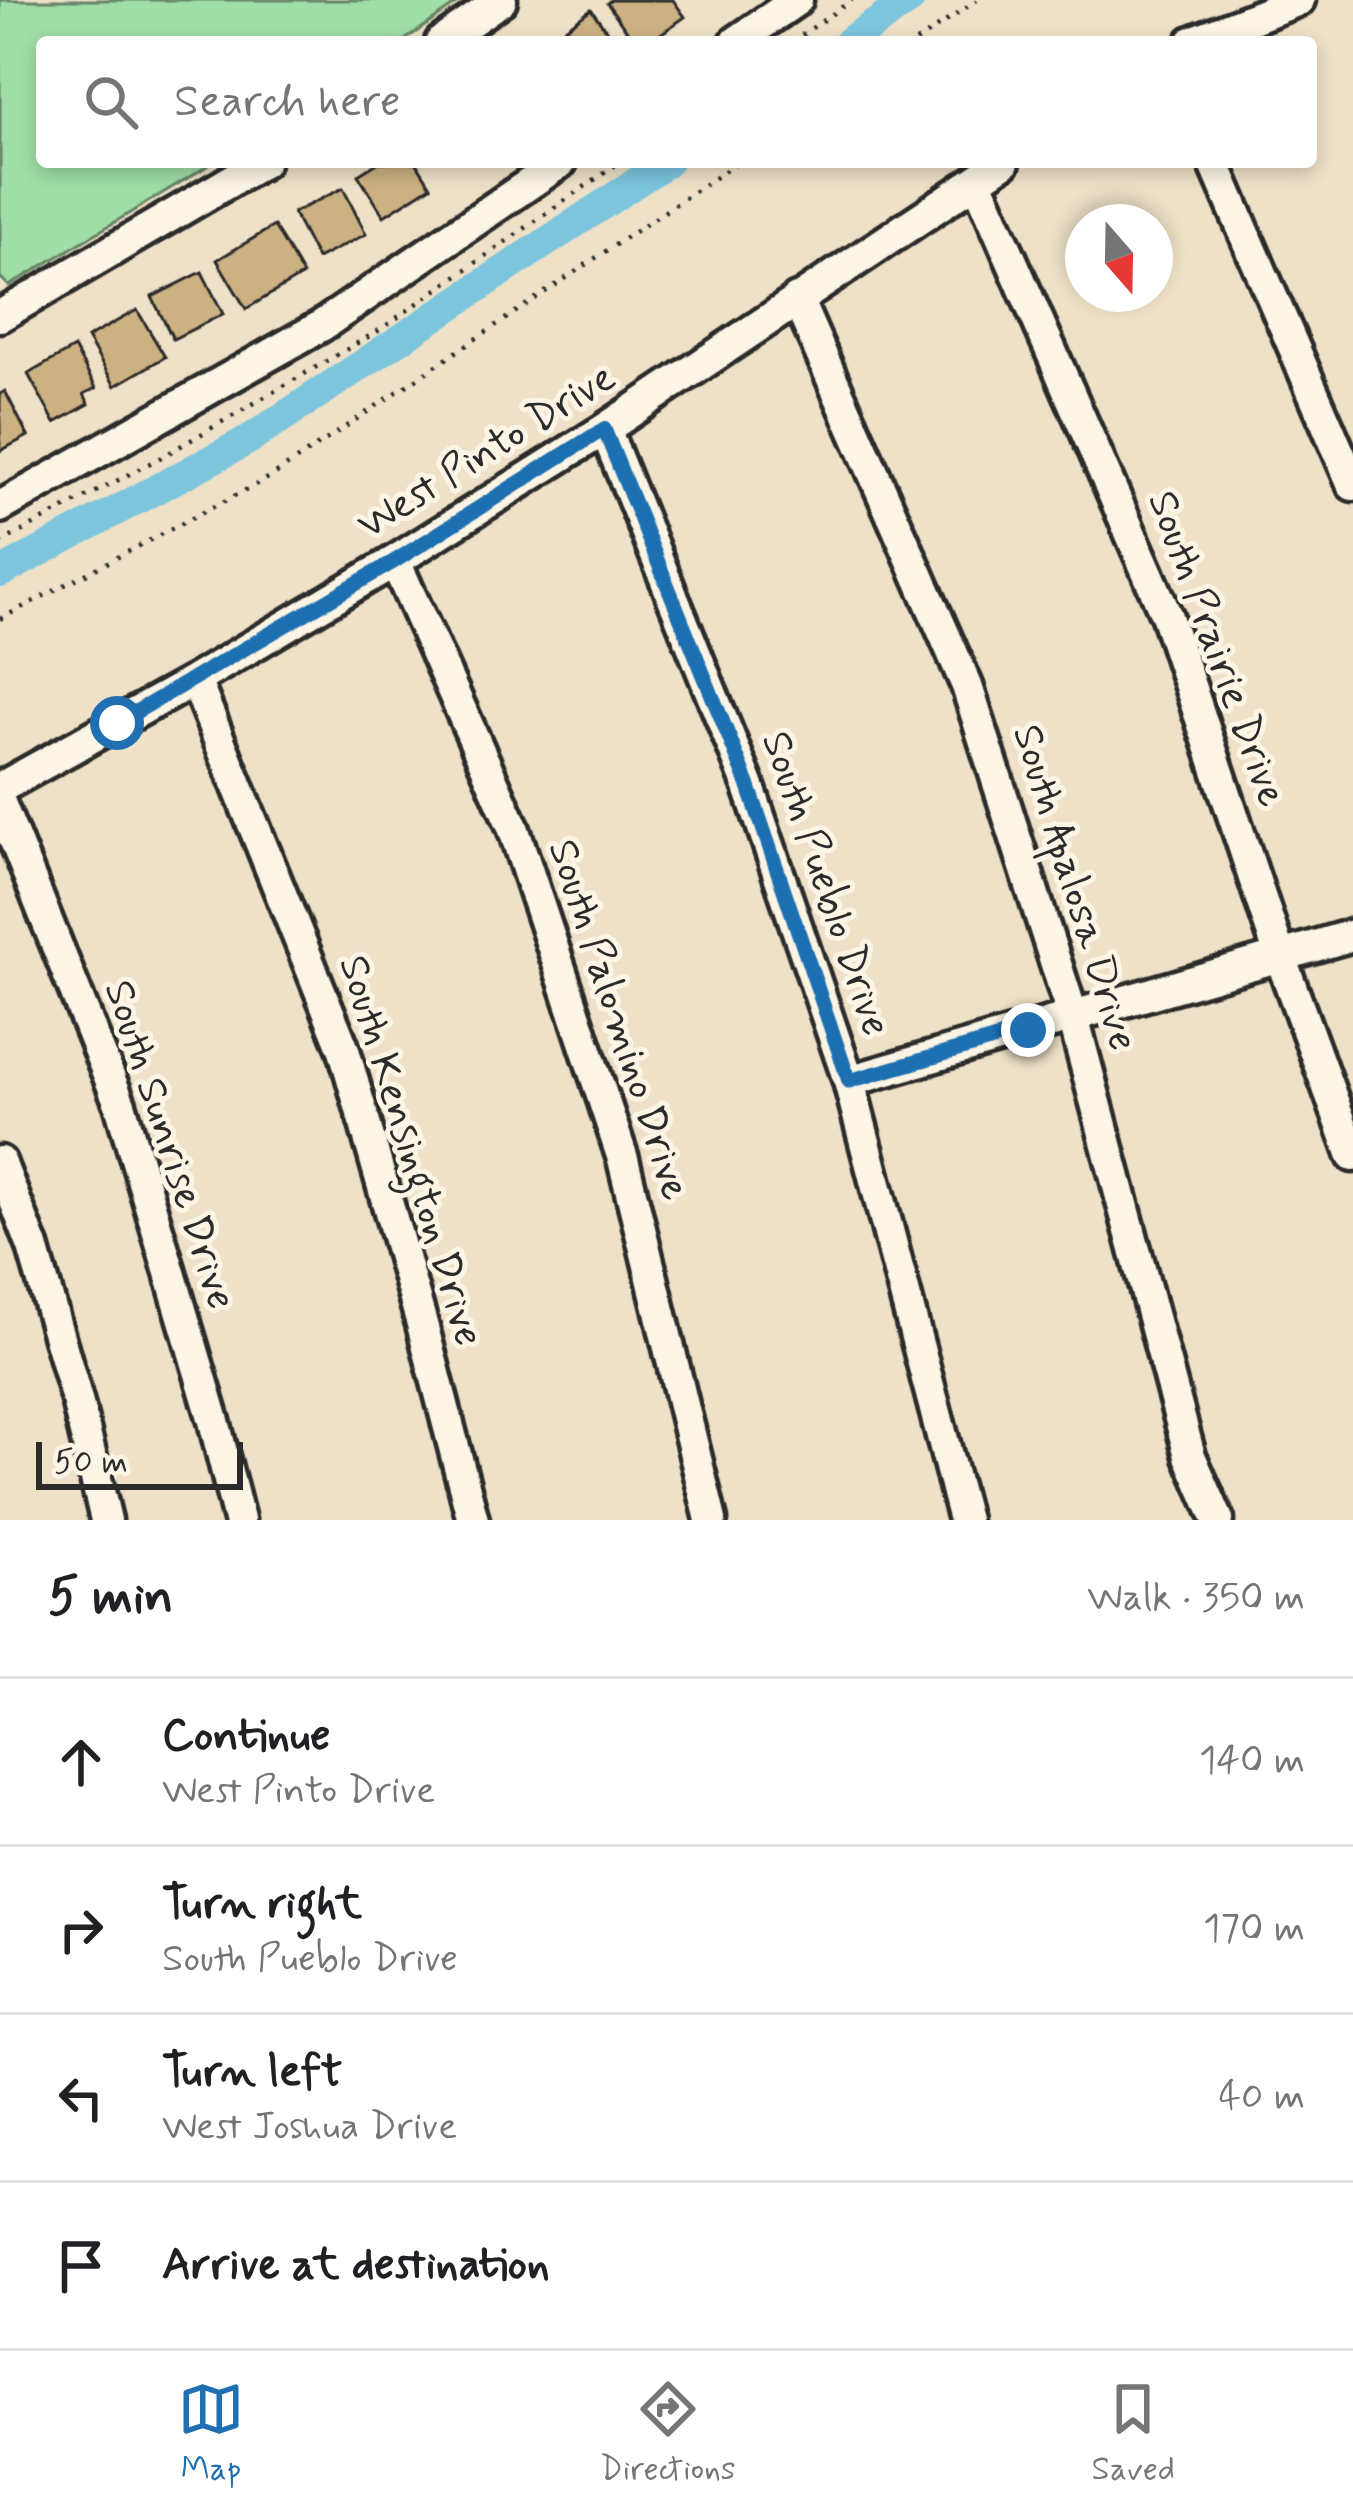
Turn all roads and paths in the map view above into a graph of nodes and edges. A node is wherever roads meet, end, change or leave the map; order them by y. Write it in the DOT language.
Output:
graph roads {
  1 [pos="501,0"];
  2 [pos="796,0"];
  3 [pos="852,0"];
  4 [pos="977,0"];
  5 [pos="1299,0"];
  6 [pos="450,36"];
  7 [pos="745,36"];
  8 [pos="801,36"];
  9 [pos="925,36"];
  10 [pos="1207,36"];
  11 [pos="253,168"];
  12 [pos="552,168"];
  13 [pos="729,168"];
  14 [pos="995,168"];
  15 [pos="1217,168"];
  16 [pos="976,181"];
  17 [pos="797,299"];
  18 [pos="0,316"];
  19 [pos="604,429"];
  20 [pos="1353,485"];
  21 [pos="0,507"];
  22 [pos="395,561"];
  23 [pos="0,619"];
  24 [pos="195,680"];
  25 [pos="0,788"];
  26 [pos="0,803"];
  27 [pos="1353,935"];
  28 [pos="1280,956"];
  29 [pos="1073,1017"];
  30 [pos="849,1081"];
  31 [pos="1353,1156"];
  32 [pos="0,1162"];
  33 [pos="106,1520"];
  34 [pos="239,1520"];
  35 [pos="473,1520"];
  36 [pos="712,1520"];
  37 [pos="964,1520"];
  38 [pos="1218,1520"];
  1 -- 6 [label="street"];
  2 -- 7 [label="street"];
  3 -- 8 [label="path"];
  4 -- 9 [label="path"];
  5 -- 10 [label="street"];
  11 -- 18 [label="street"];
  12 -- 21 [label="street"];
  13 -- 23 [label="path"];
  14 -- 16 [label="street, West Pinto Drive"];
  15 -- 20 [label="street"];
  16 -- 17 [label="street, West Pinto Drive"];
  16 -- 28 [label="street, South Prairie Drive"];
  17 -- 19 [label="street, West Pinto Drive"];
  17 -- 29 [label="street, South Apalosa Drive"];
  19 -- 22 [label="street, West Pinto Drive"];
  19 -- 30 [label="street, South Pueblo Drive"];
  22 -- 24 [label="street, West Pinto Drive"];
  22 -- 36 [label="street, South Palomino Drive"];
  24 -- 25 [label="street, West Pinto Drive"];
  24 -- 35 [label="street, South Kensington Drive"];
  26 -- 34 [label="street, South Sunrise Drive"];
  27 -- 28 [label="street"];
  28 -- 29 [label="street"];
  28 -- 31 [label="street, South Prairie Drive"];
  29 -- 30 [label="street"];
  29 -- 38 [label="street, South Apalosa Drive"];
  30 -- 37 [label="street, South Pueblo Drive"];
  32 -- 33 [label="street"];
}
